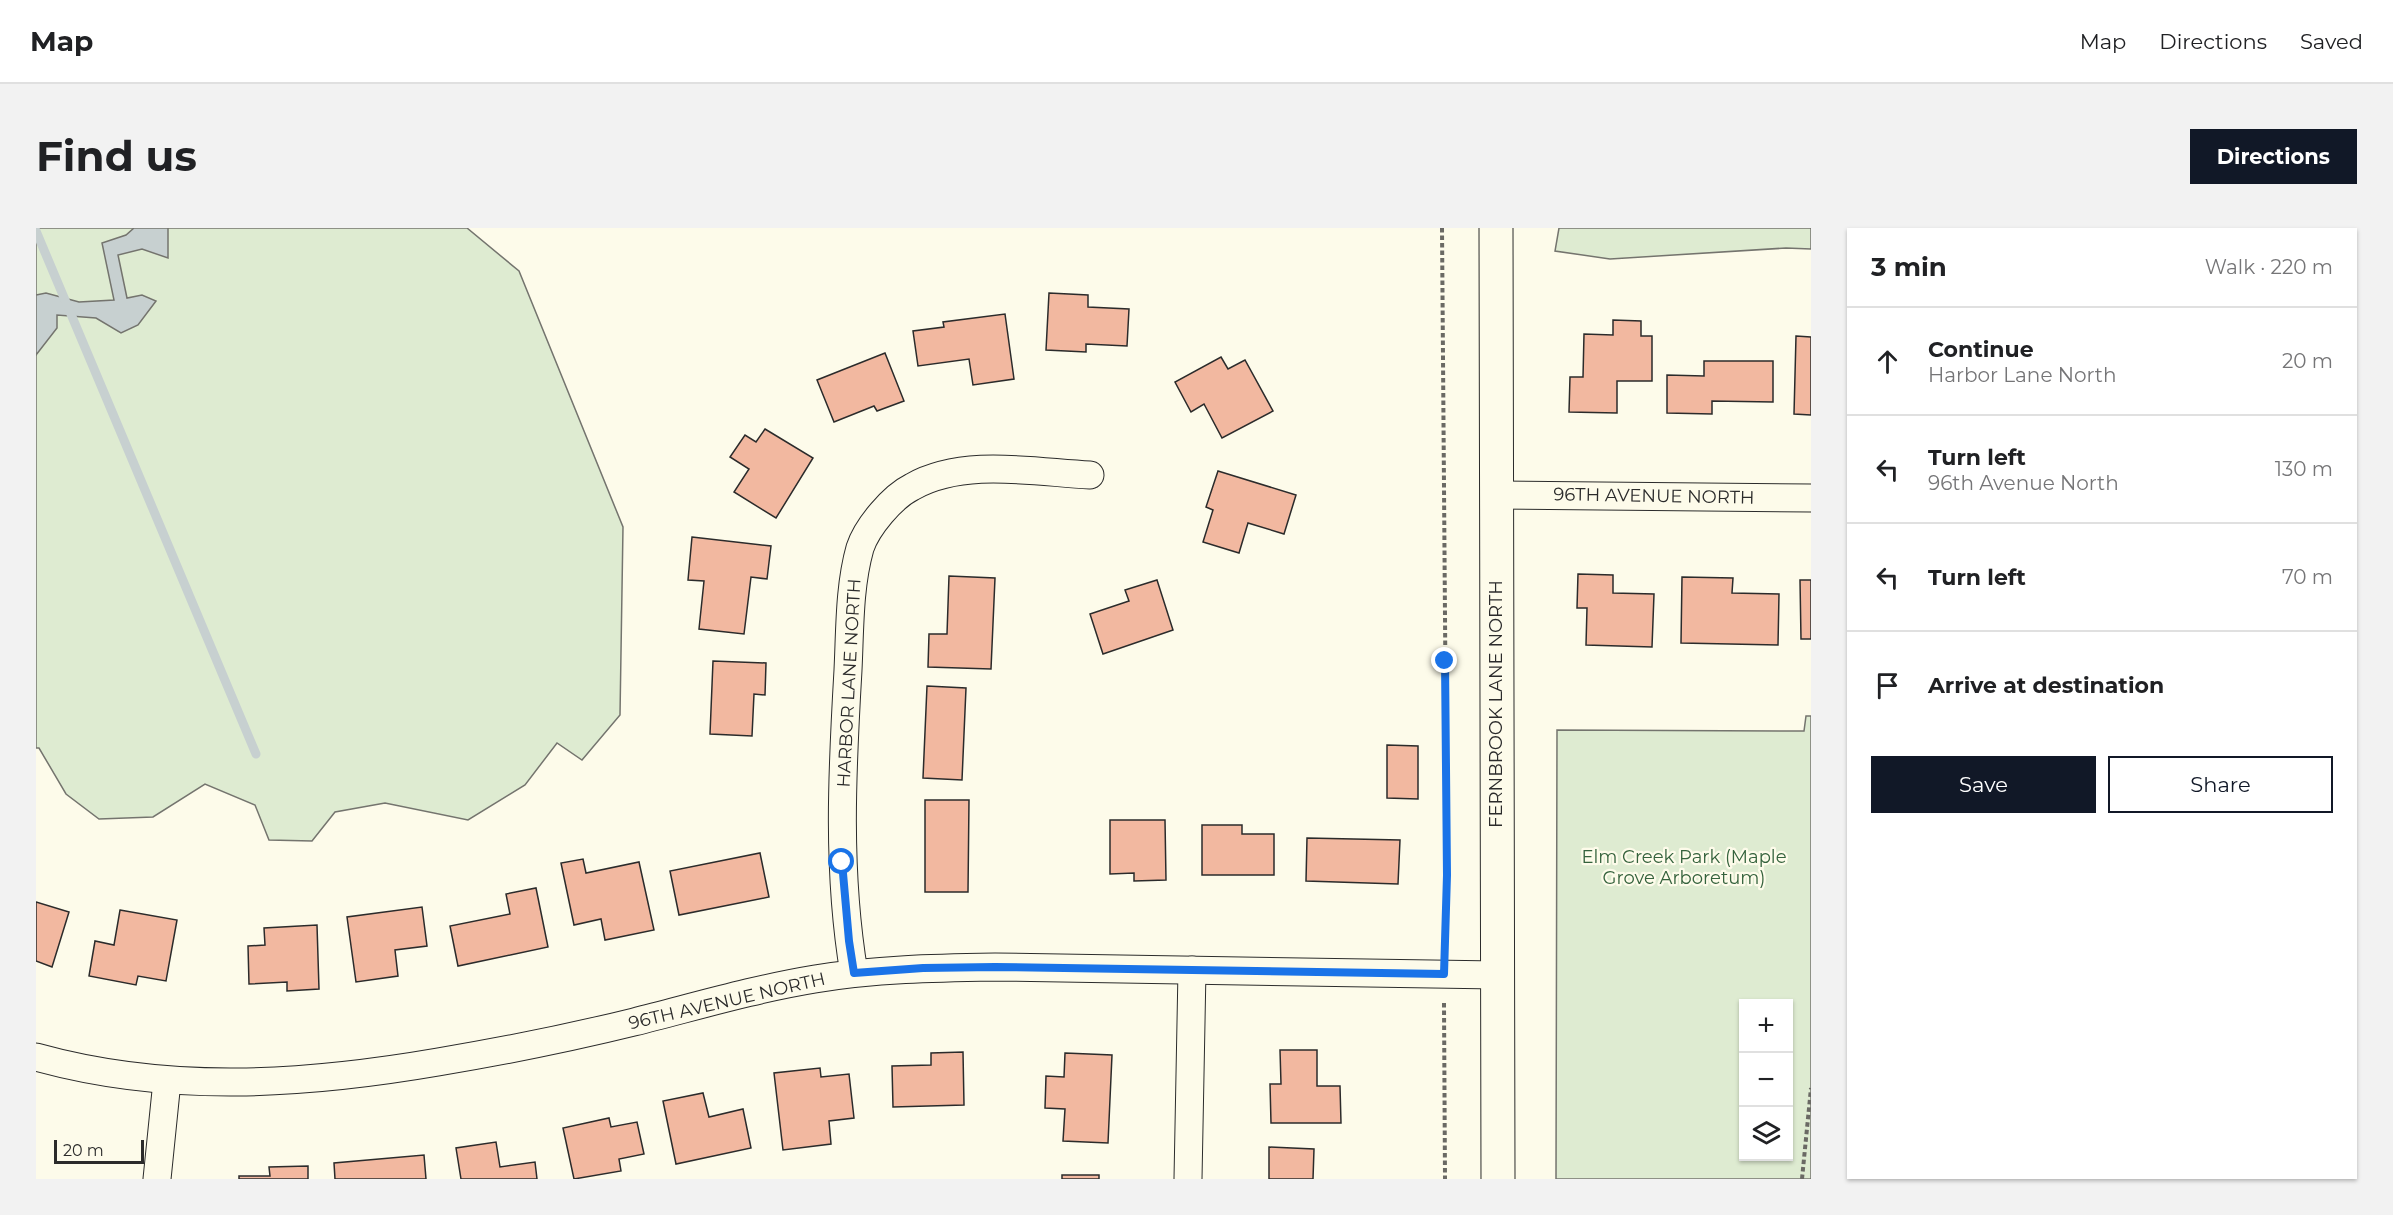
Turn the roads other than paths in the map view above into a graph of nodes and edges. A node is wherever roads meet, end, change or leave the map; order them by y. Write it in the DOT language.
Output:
graph roads {
  1 [pos="1496,228"];
  2 [pos="1090,475"];
  3 [pos="1496,495"];
  4 [pos="1811,498"];
  5 [pos="1192,970"];
  6 [pos="854,973"];
  7 [pos="1497,975"];
  8 [pos="36,1057"];
  9 [pos="166,1081"];
  10 [pos="157,1179"];
  11 [pos="1188,1179"];
  12 [pos="1498,1179"];
  1 -- 3 [label="street, FERNBROOK LANE NORTH"];
  2 -- 6 [label="street, HARBOR LANE NORTH"];
  3 -- 4 [label="street, 96TH AVENUE NORTH"];
  3 -- 7 [label="street, FERNBROOK LANE NORTH"];
  5 -- 6 [label="street, 96TH AVENUE NORTH"];
  5 -- 7 [label="street, 96TH AVENUE NORTH"];
  5 -- 11 [label="street"];
  6 -- 9 [label="street, 96TH AVENUE NORTH"];
  7 -- 12 [label="street, FERNBROOK LANE NORTH"];
  8 -- 9 [label="street, 96TH AVENUE NORTH"];
  9 -- 10 [label="street"];
}
